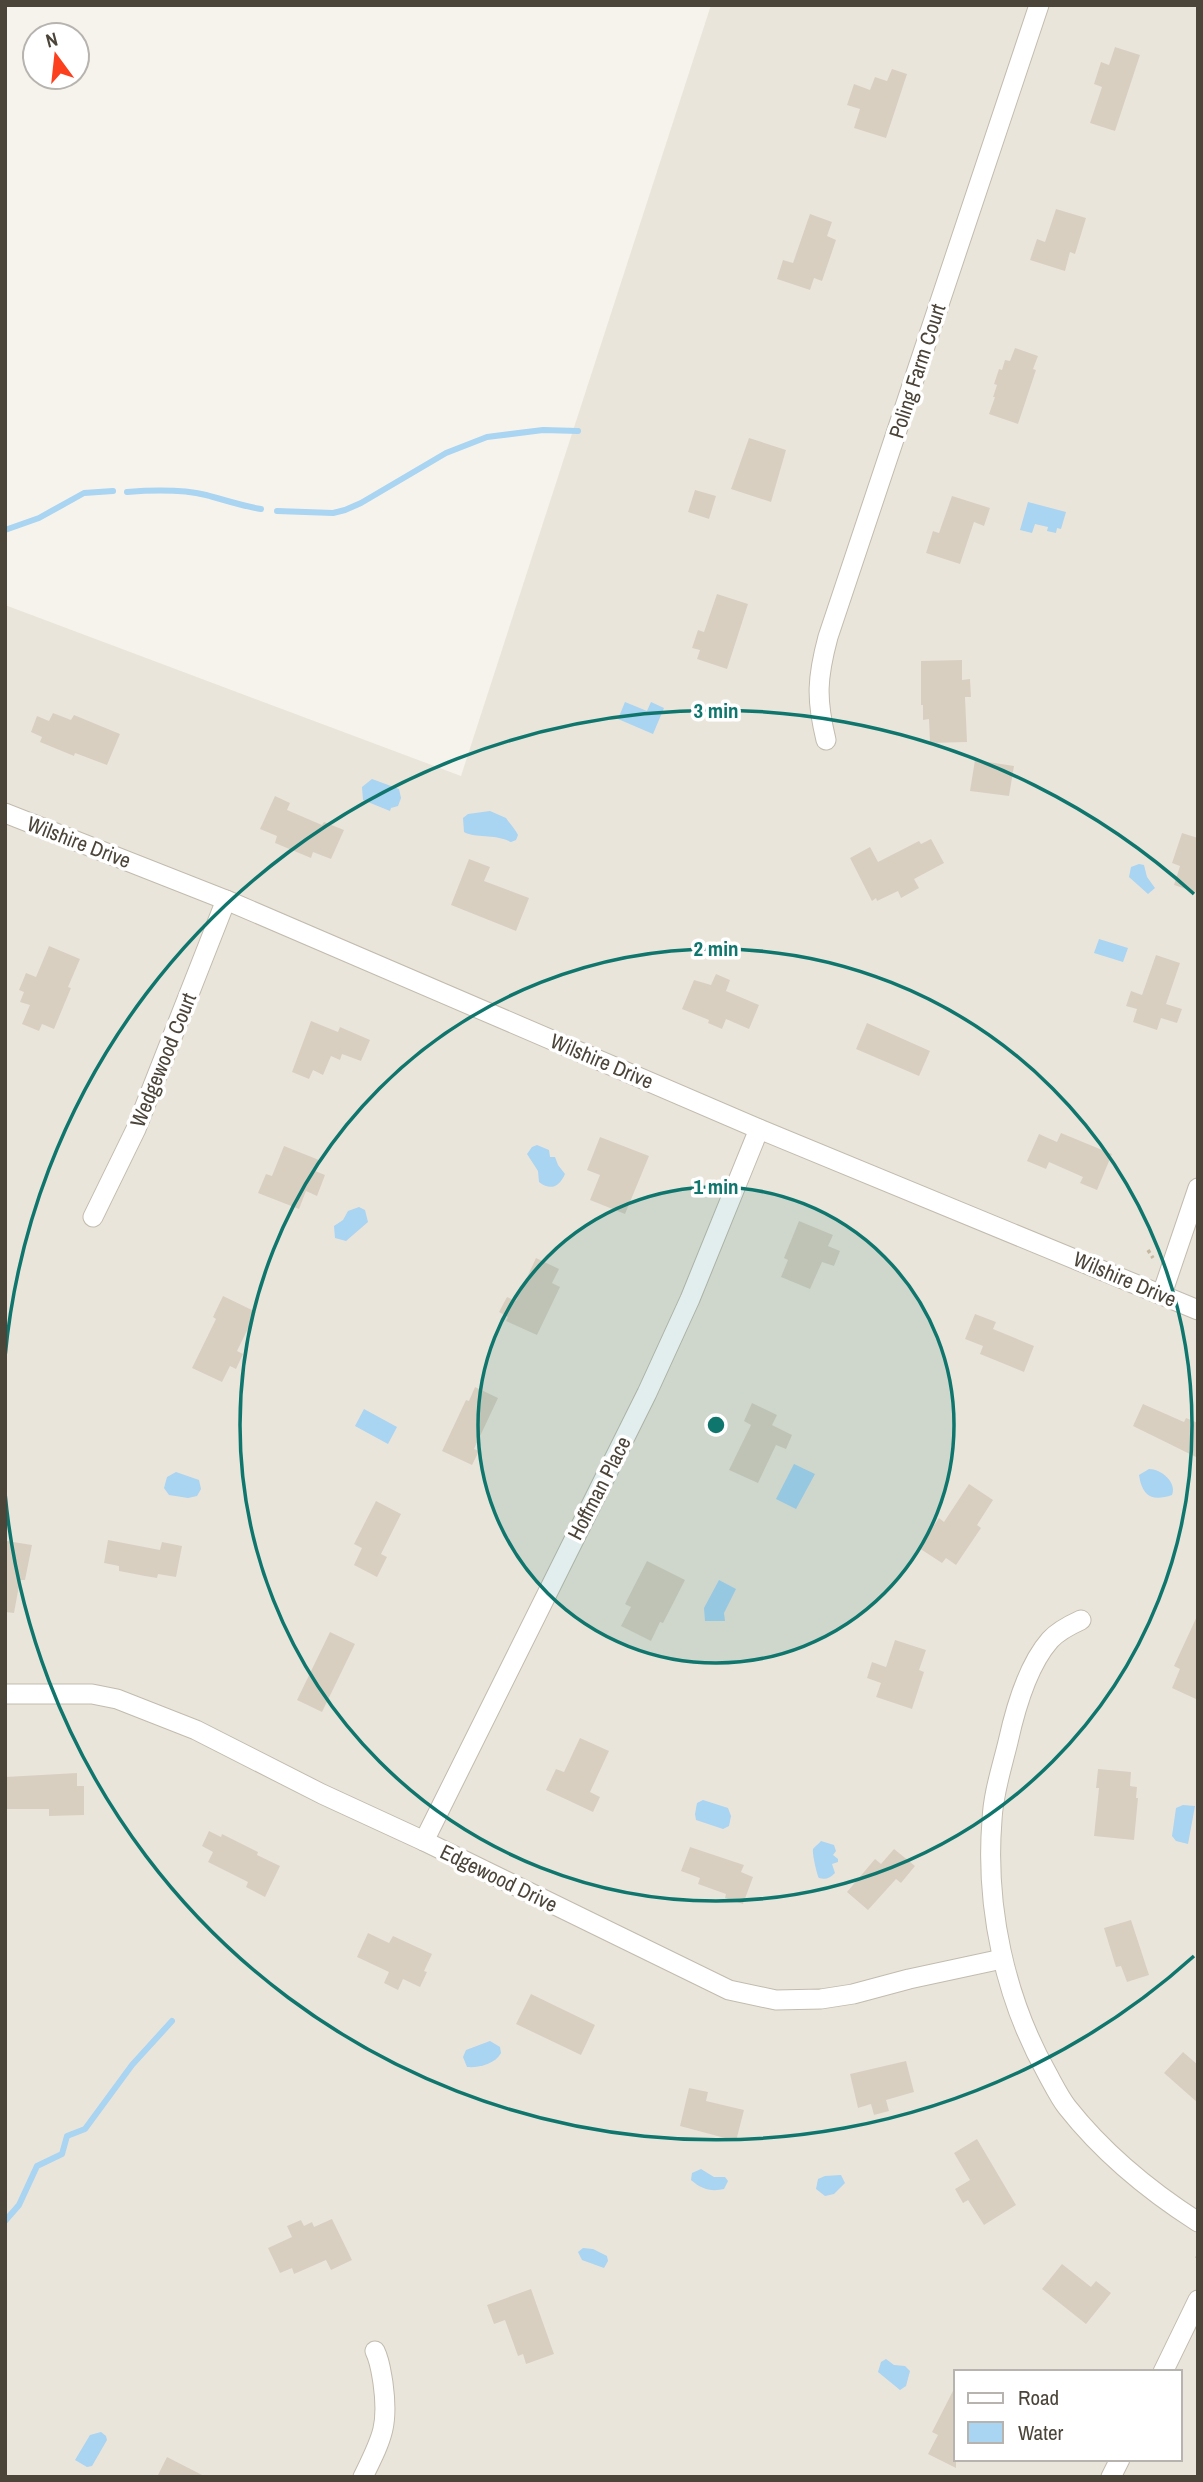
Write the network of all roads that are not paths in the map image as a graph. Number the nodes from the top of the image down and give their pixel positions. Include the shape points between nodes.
1 (1039, 5) edge
2 (826, 740) dead end
3 (5, 813) edge
4 (226, 900) junction
5 (759, 1129) junction
6 (1198, 1188) edge
7 (93, 1217) dead end
8 (1162, 1294) junction
9 (1198, 1310) edge
10 (1081, 1620) dead end
11 (5, 1694) edge
12 (424, 1841) junction
13 (1002, 1959) junction
14 (1198, 2222) edge
15 (1198, 2300) edge
16 (375, 2351) dead end
17 (1164, 2370) edge
18 (1119, 2461) edge
19 (363, 2477) edge
20 (1111, 2477) edge

1 - 2 street, Poling Farm Court via 828,637 818,689
3 - 4 street, Wilshire Drive
4 - 5 street, Wilshire Drive
4 - 7 street, Wedgewood Court via 136,1129
5 - 8 street, Wilshire Drive
5 - 12 street, Hoffman Place via 647,1393
6 - 8 street
8 - 9 street, Wilshire Drive
10 - 13 street via 1051,1638 1014,1712 992,1818 991,1876
11 - 12 street, Edgewood Drive via 92,1694 117,1699 195,1730
12 - 13 street, Edgewood Drive via 729,1990 776,2000 853,1994
13 - 14 street via 1028,2036 1065,2105 1124,2168
15 - 17 street
16 - 19 street via 387,2411
18 - 20 street

